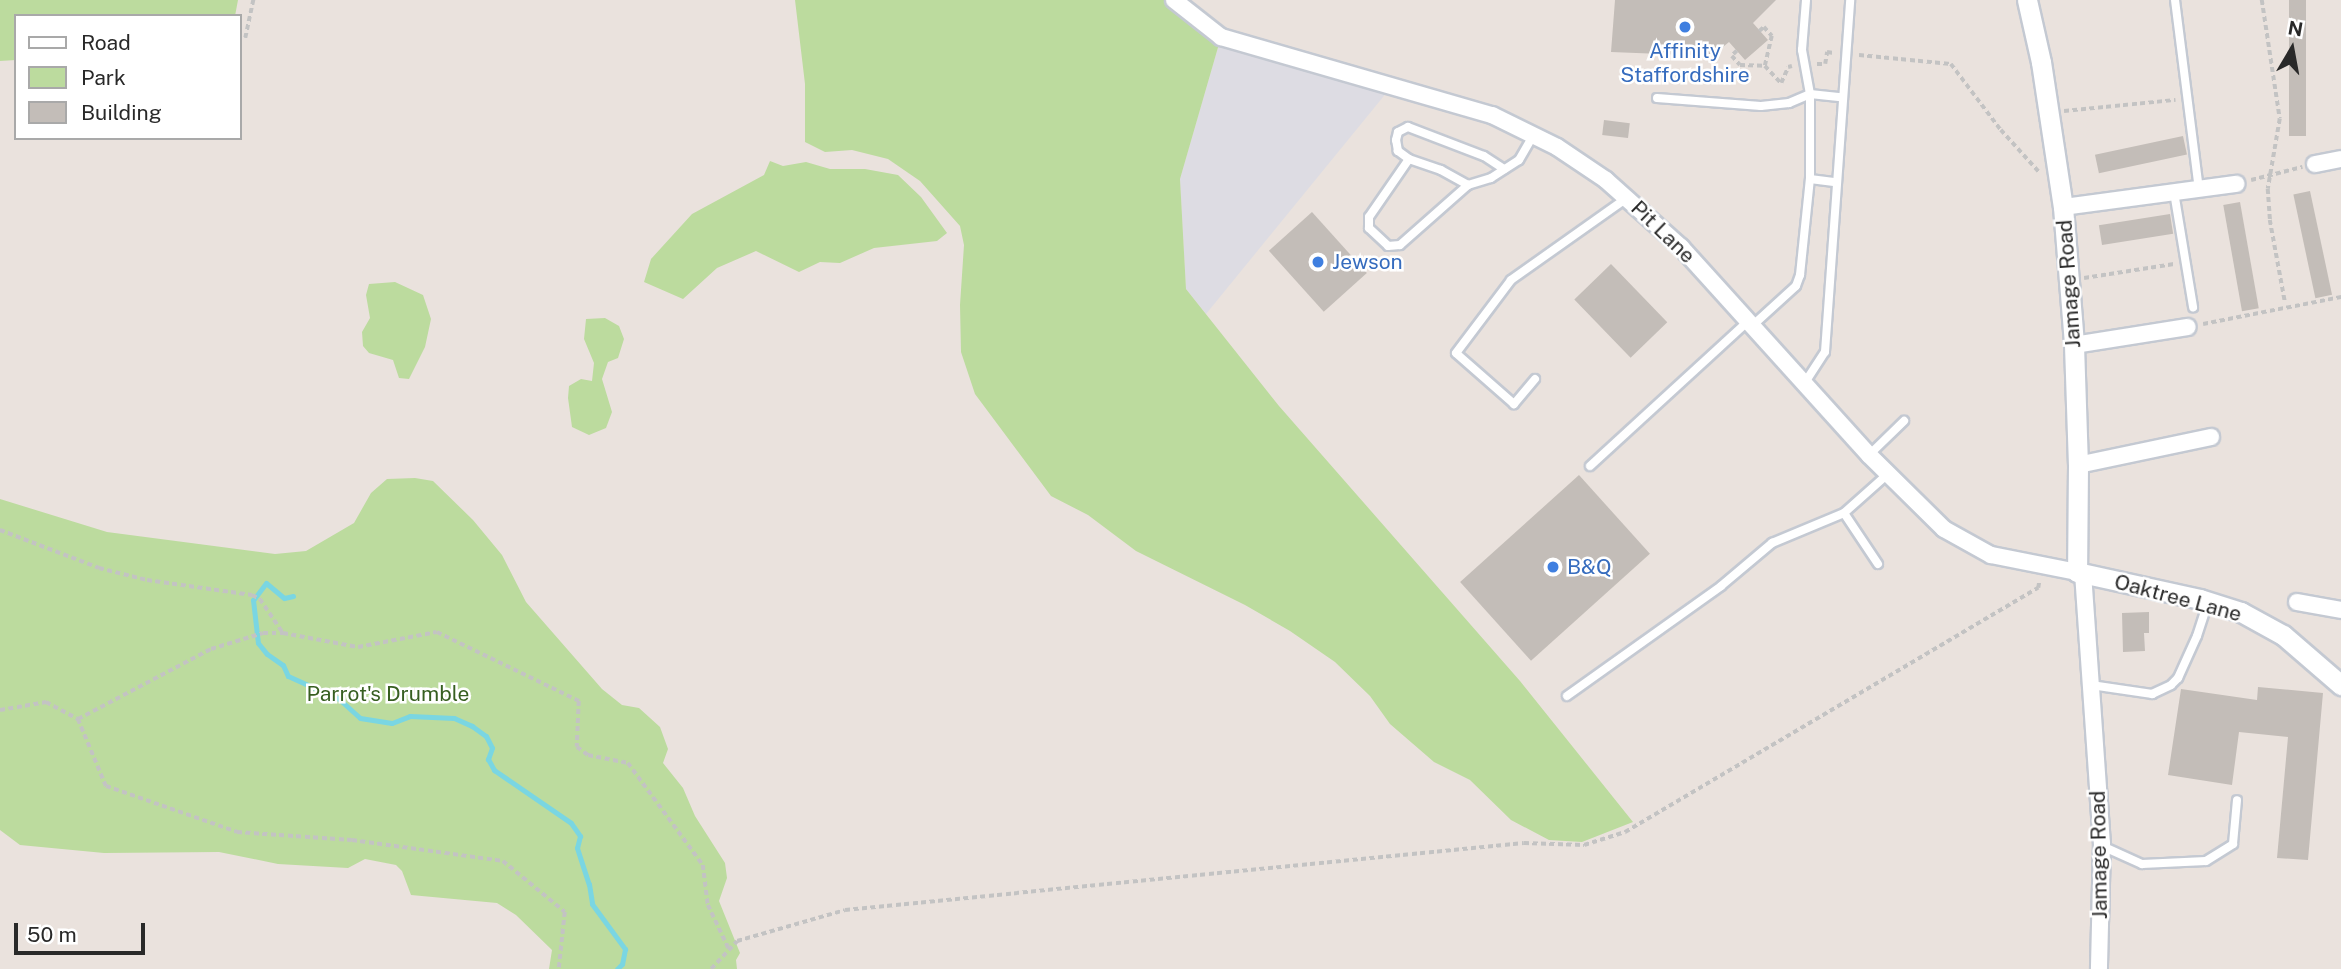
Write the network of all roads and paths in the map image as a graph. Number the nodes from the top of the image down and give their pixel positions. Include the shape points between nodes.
1 (253, 0) edge
2 (1174, 0) edge
3 (1806, 0) edge
4 (1850, 0) edge
5 (2027, 0) edge
6 (2175, 0) edge
7 (2262, 0) edge
8 (1759, 30) dead end
9 (245, 38) dead end
10 (1737, 51) dead end
11 (1845, 54) junction
12 (1804, 63) junction
13 (1765, 66) junction
14 (1810, 94) junction
15 (1841, 97) junction
16 (1657, 98) dead end
17 (2188, 99) junction
18 (2049, 113) junction
19 (1533, 136) junction
20 (1409, 159) junction
21 (2341, 159) edge
22 (2315, 163) joint
23 (1504, 169) junction
24 (2268, 176) junction
25 (1810, 179) junction
26 (1836, 182) junction
27 (2236, 184) joint
28 (1468, 185) junction
29 (2199, 189) junction
30 (2174, 192) junction
31 (1628, 198) junction
32 (2062, 198) junction
33 (2186, 261) junction
34 (2069, 281) junction
35 (2341, 297) edge
36 (2285, 302) dead end
37 (2193, 307) dead end
38 (1750, 323) junction
39 (2188, 327) joint
40 (2074, 345) junction
41 (1535, 379) dead end
42 (1804, 384) junction
43 (1905, 421) dead end
44 (2211, 436) dead end
45 (1868, 454) junction
46 (2078, 465) junction
47 (1590, 466) dead end
48 (1888, 474) junction
49 (1844, 513) junction
50 (0, 530) edge
51 (1878, 564) dead end
52 (2042, 566) junction
53 (2080, 572) junction
54 (2208, 601) junction
55 (2297, 601) dead end
56 (2341, 610) edge
57 (283, 633) junction
58 (2091, 685) junction
59 (2341, 685) edge
60 (1567, 696) dead end
61 (0, 710) edge
62 (78, 719) junction
63 (2238, 800) dead end
64 (2102, 846) junction
65 (729, 949) junction
66 (559, 969) edge
67 (711, 969) edge
68 (2099, 969) edge

1 - 9 path
2 - 19 street, Pit Lane via 1221,37 1492,115
3 - 12 lane
4 - 11 lane
5 - 18 street, Jamage Road
6 - 17 lane
7 - 24 path via 2280,119
8 - 13 path via 1764,26 1772,36
10 - 13 path via 1732,56 1740,65
11 - 12 path via 1827,52 1825,64
11 - 15 lane
11 - 32 path via 1951,64
12 - 13 path via 1788,67 1781,83
12 - 14 lane
14 - 15 lane
14 - 16 lane via 1789,103 1761,106
14 - 25 lane
15 - 26 lane
17 - 18 path
17 - 29 lane
18 - 32 street, Jamage Road
19 - 23 lane via 1519,160
19 - 31 street, Pit Lane via 1557,147
20 - 23 lane via 1398,151 1396,140 1398,132 1408,127 1484,156
20 - 28 lane
20 - 28 lane via 1369,217 1369,228 1388,246 1400,245
21 - 22 street
22 - 24 path
23 - 28 lane
24 - 27 path
24 - 36 path via 2270,220
25 - 26 lane
25 - 38 lane via 1796,286
26 - 42 lane via 1825,352
27 - 29 street
29 - 30 street
30 - 32 street
30 - 33 lane
31 - 38 street, Pit Lane via 1681,247
31 - 41 lane via 1511,280 1456,353 1514,404
32 - 34 street, Jamage Road
33 - 34 path
33 - 37 lane
34 - 40 street, Jamage Road
35 - 39 path
38 - 42 street, Pit Lane
38 - 47 lane
39 - 40 street
40 - 46 street, Jamage Road
42 - 45 street, Pit Lane
43 - 45 lane
44 - 46 street
45 - 48 street, Pit Lane
46 - 53 street, Jamage Road
48 - 49 lane
48 - 52 street, Pit Lane via 1935,521 1968,545
49 - 51 lane
49 - 60 lane via 1772,543 1721,586
50 - 57 path via 99,568 146,580 252,595 260,599
52 - 53 street, Pit Lane
52 - 65 path via 2038,588 1625,832 1584,845 1524,843 845,910 737,941
53 - 54 street, Oaktree Lane
53 - 58 street, Jamage Road
54 - 58 lane via 2197,636 2171,685 2152,694
54 - 59 street, Oaktree Lane via 2241,612 2283,635
55 - 56 street
57 - 62 path via 263,633 211,649
57 - 65 path via 358,647 437,632 579,701 577,747 588,755 628,764 703,865 708,905
58 - 64 street, Jamage Road
61 - 62 path via 46,702
62 - 66 path via 107,786 237,832 352,840 503,861 565,912
63 - 64 lane via 2233,844 2206,861 2142,864
64 - 68 street, Jamage Road
65 - 67 path

